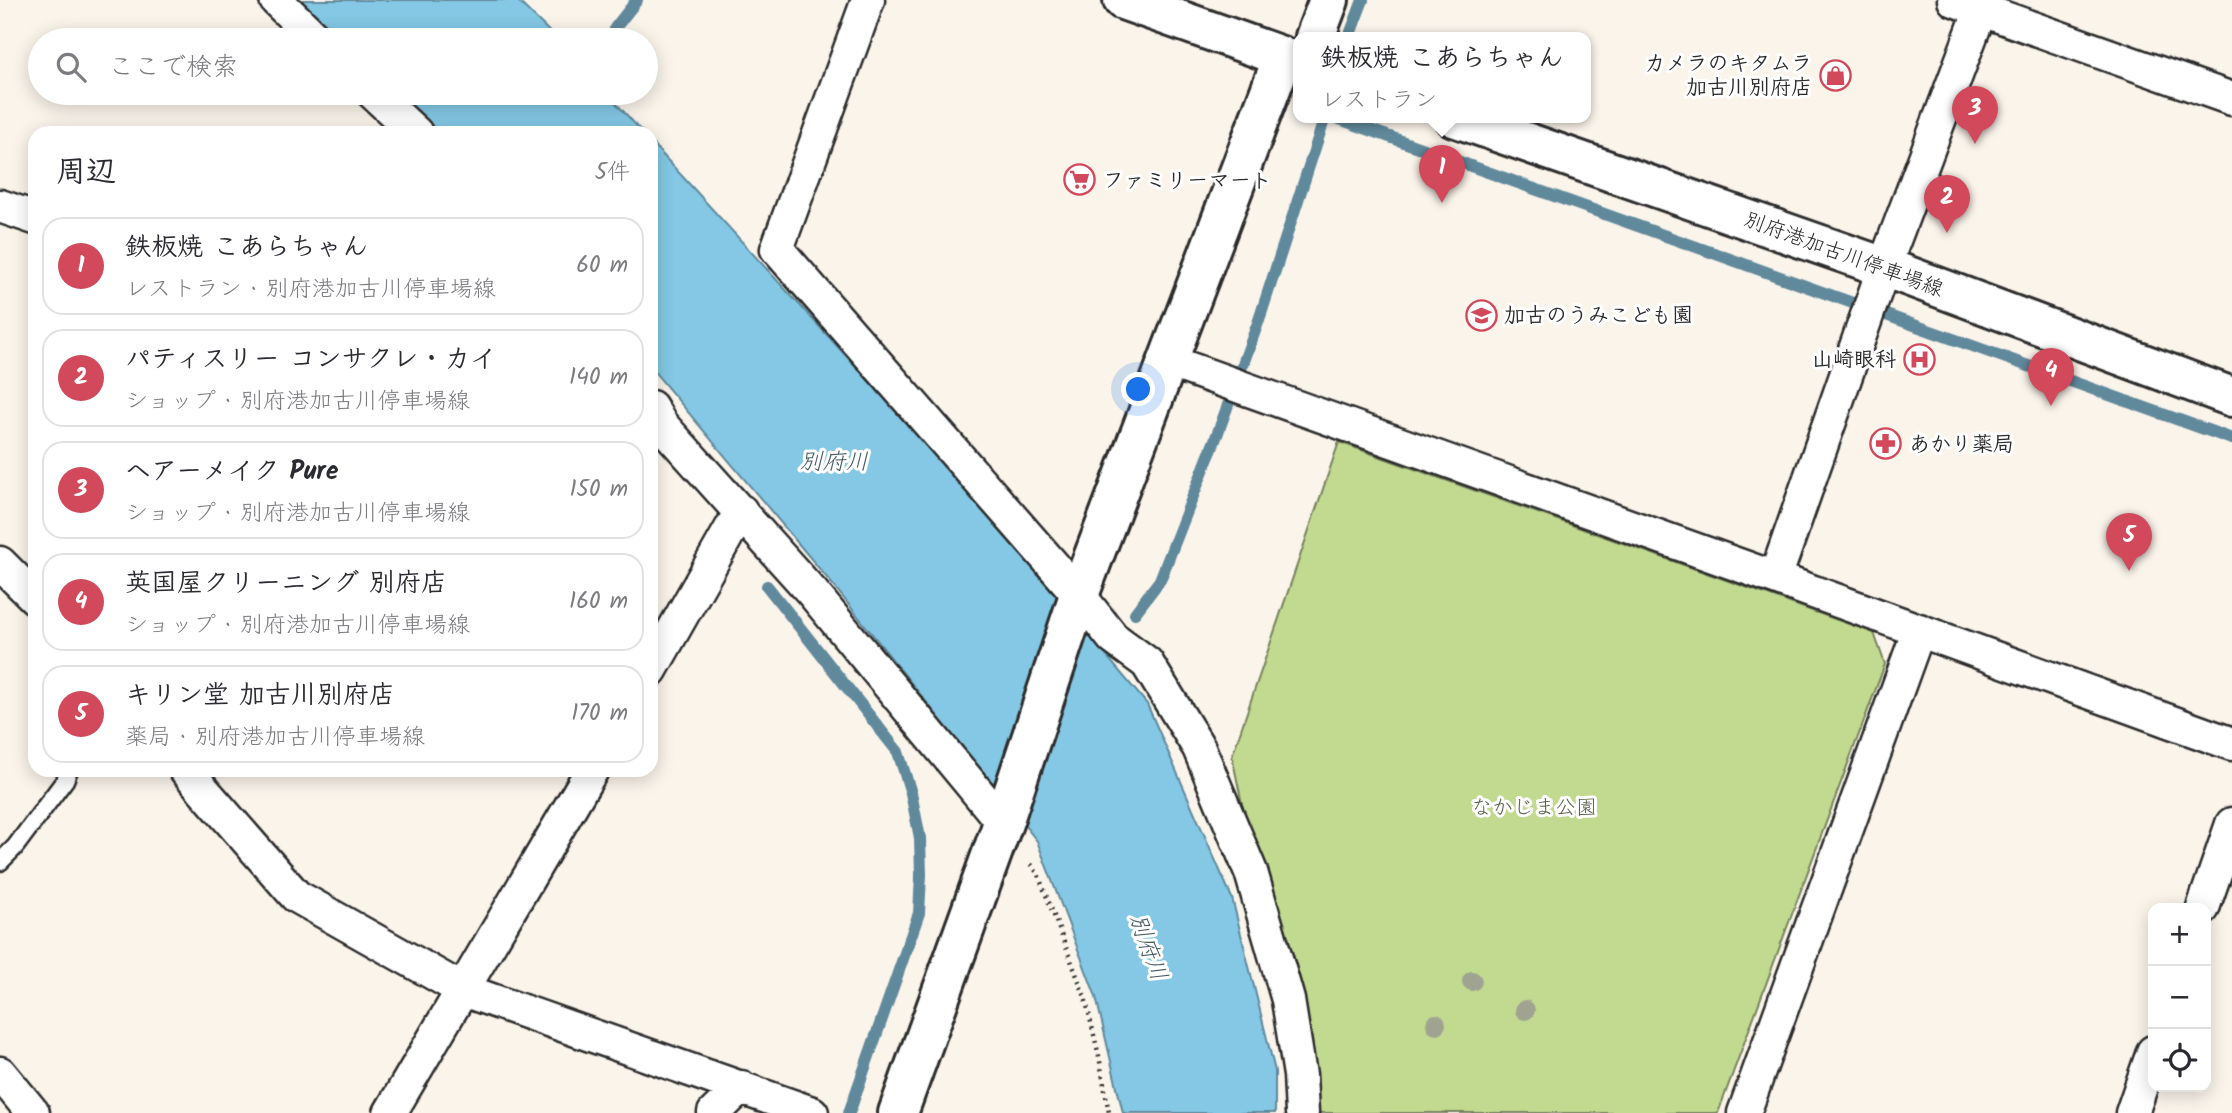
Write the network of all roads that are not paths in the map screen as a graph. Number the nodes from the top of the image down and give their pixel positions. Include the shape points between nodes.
1 (276, 0) edge
2 (869, 0) edge
3 (1123, 0) edge
4 (1329, 0) edge
5 (1968, 5) edge
6 (305, 28) edge
7 (1317, 32) edge
8 (1291, 60) edge
9 (2232, 99) edge
10 (386, 105) edge
11 (1471, 123) edge
12 (408, 126) edge
13 (0, 206) edge
14 (28, 216) edge
15 (1884, 267) junction
16 (1168, 361) junction
17 (2232, 397) edge
18 (658, 421) edge
19 (741, 511) junction
20 (0, 563) edge
21 (1775, 578) junction
22 (28, 591) edge
23 (1079, 595) junction
24 (1919, 630) junction
25 (658, 658) edge
26 (2232, 744) edge
27 (66, 777) edge
28 (192, 777) edge
29 (588, 777) edge
30 (1003, 823) junction
31 (2232, 824) edge
32 (0, 862) edge
33 (2205, 903) edge
34 (463, 990) junction
35 (2148, 1072) edge
36 (0, 1073) edge
37 (741, 1087) junction
38 (2138, 1111) edge
39 (33, 1113) edge
40 (390, 1113) edge
41 (714, 1113) edge
42 (812, 1113) edge
43 (898, 1113) edge
44 (1302, 1113) edge
45 (1744, 1113) edge

1 - 6 street
2 - 23 street via 777,249
3 - 8 street
4 - 7 street
5 - 9 street
5 - 15 street
8 - 16 street
10 - 12 street
11 - 15 street, 別府港加古川停車場線
13 - 14 street
15 - 17 street, 別府港加古川停車場線
15 - 21 street
16 - 21 street
16 - 23 street
18 - 19 street
19 - 25 street
19 - 30 street
20 - 22 street
21 - 24 street
23 - 30 street
23 - 44 street via 1113,638 1147,663 1199,748 1251,872 1288,1000
24 - 26 street
24 - 45 street
27 - 32 lane
28 - 34 street via 296,896
29 - 34 street
30 - 43 street
31 - 33 street
34 - 37 street
34 - 40 street
35 - 38 street
36 - 39 street
37 - 41 street
37 - 42 street

